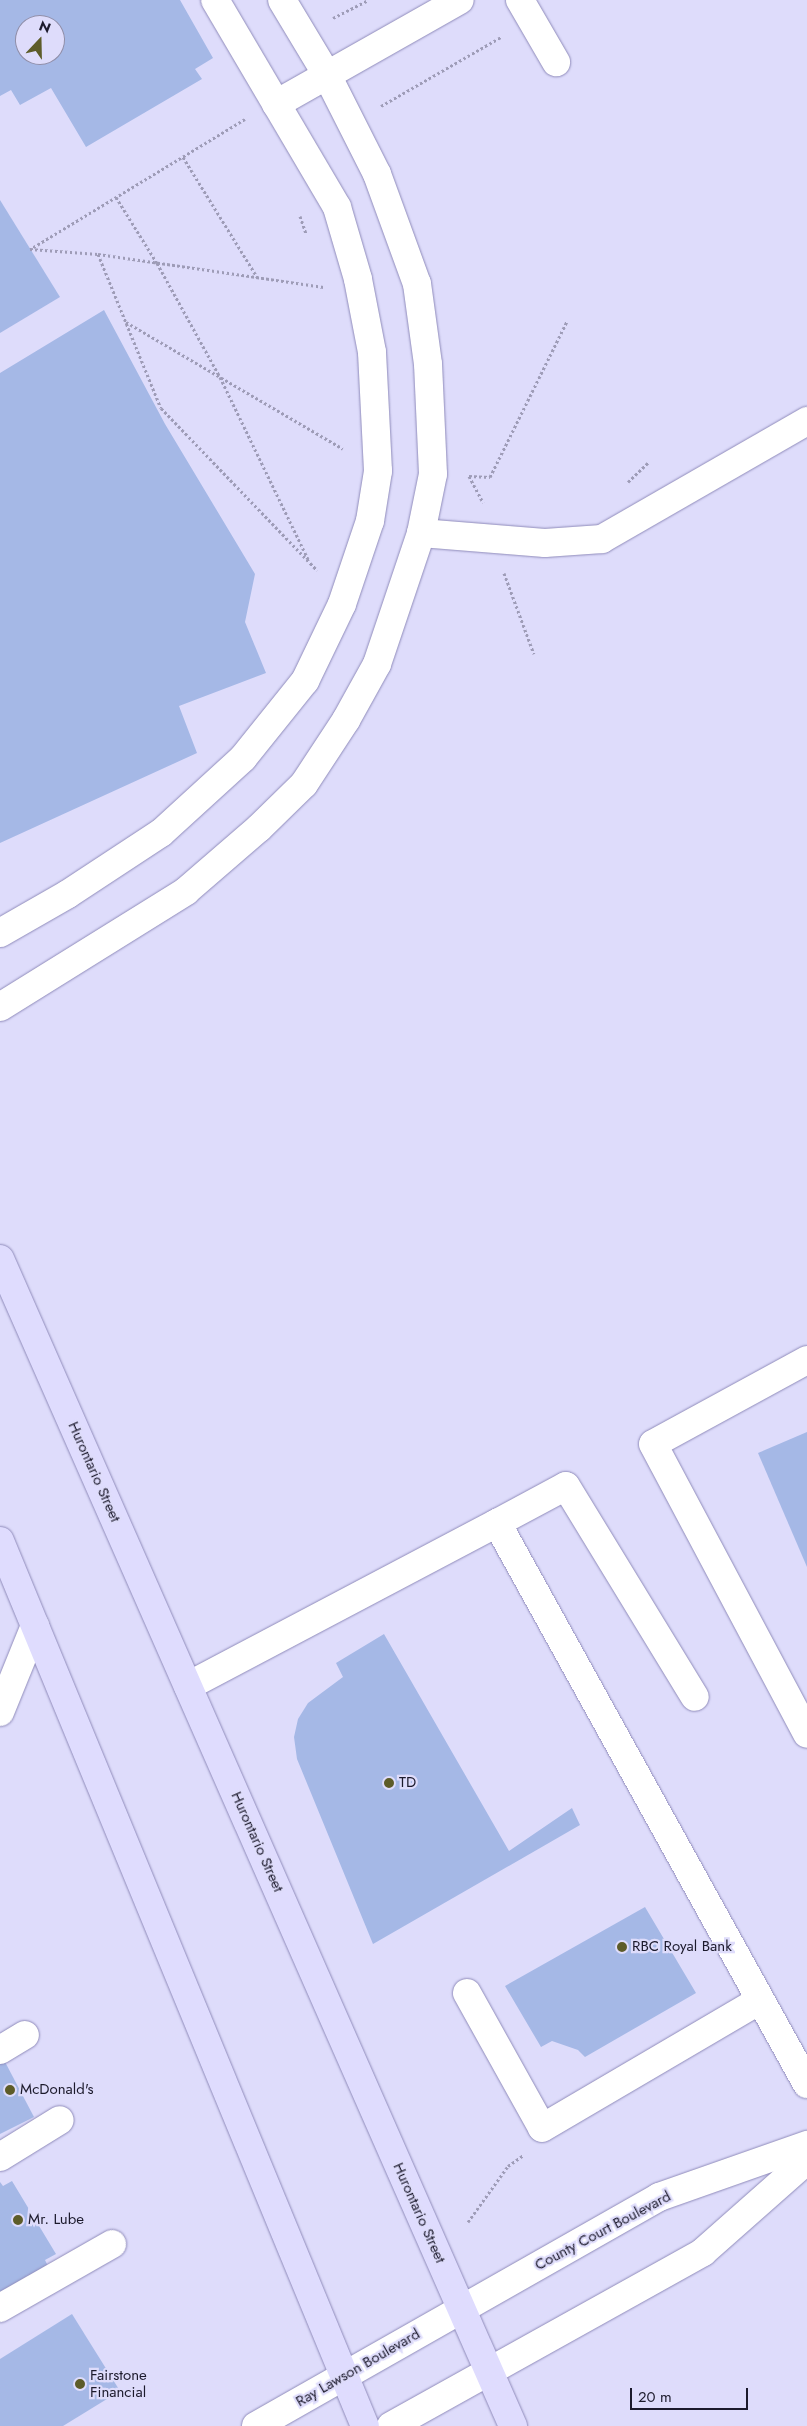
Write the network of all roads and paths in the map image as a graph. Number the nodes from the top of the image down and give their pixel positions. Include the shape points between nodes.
1 (215, 0) edge
2 (282, 0) edge
3 (460, 0) edge
4 (520, 0) edge
5 (556, 62) dead end
6 (327, 76) junction
7 (276, 104) junction
8 (245, 119) dead end
9 (183, 156) junction
10 (116, 197) junction
11 (98, 254) junction
12 (157, 263) junction
13 (257, 277) junction
14 (324, 288) dead end
15 (568, 321) dead end
16 (126, 322) junction
17 (220, 377) junction
18 (807, 421) edge
19 (344, 450) dead end
20 (649, 462) dead end
21 (433, 474) junction
22 (469, 476) junction
23 (622, 488) dead end
24 (481, 501) junction
25 (487, 505) dead end
26 (421, 533) junction
27 (494, 540) junction
28 (309, 561) junction
29 (323, 575) dead end
30 (534, 654) dead end
31 (0, 932) edge
32 (0, 1007) edge
33 (0, 1259) edge
34 (807, 1360) edge
35 (496, 1523) junction
36 (0, 1541) edge
37 (36, 1626) junction
38 (188, 1686) junction
39 (694, 1697) dead end
40 (0, 1712) edge
41 (807, 1734) edge
42 (467, 1993) dead end
43 (760, 2000) junction
44 (25, 2035) dead end
45 (0, 2050) edge
46 (807, 2084) edge
47 (60, 2120) dead end
48 (807, 2145) edge
49 (526, 2153) dead end
50 (0, 2157) edge
51 (807, 2160) edge
52 (468, 2222) dead end
53 (112, 2244) dead end
54 (0, 2308) edge
55 (461, 2310) junction
56 (489, 2372) junction
57 (343, 2376) junction
58 (256, 2426) edge
59 (365, 2426) edge
60 (390, 2426) edge
61 (513, 2426) edge

1 - 7 street
2 - 6 street
3 - 6 street
4 - 5 street
6 - 7 street
6 - 21 street via 378,174 417,284 428,364
7 - 31 street via 337,207 358,279 372,352 378,471 370,521 342,604 304,681 243,758 161,833 68,894
8 - 9 path
9 - 10 path
9 - 13 path
10 - 11 path via 30,249
10 - 12 path
11 - 12 path
11 - 16 path
12 - 13 path
12 - 17 path
13 - 14 path
15 - 22 path via 490,477
16 - 17 path
16 - 28 path via 161,408
17 - 19 path
17 - 28 path
18 - 27 street via 602,538 545,543
20 - 23 path
21 - 22 path
21 - 26 street
22 - 24 path
24 - 25 path
24 - 27 path
26 - 27 street
26 - 32 street via 377,664 346,720 304,784 186,891
27 - 30 path
28 - 29 path
33 - 38 main road, Hurontario Street
34 - 41 street via 653,1444
35 - 38 street
35 - 39 street via 566,1486
35 - 43 street
36 - 37 main road
37 - 40 street
37 - 57 main road
38 - 55 main road, Hurontario Street
42 - 43 street via 542,2128
43 - 46 street
44 - 45 street
47 - 50 street
48 - 55 street, County Court Boulevard via 659,2197
49 - 52 path via 508,2166
51 - 56 street via 704,2252
53 - 54 street
55 - 56 main road, Hurontario Street
55 - 57 street, Ray Lawson Boulevard
56 - 60 street
56 - 61 main road, Hurontario Street
57 - 58 street, Ray Lawson Boulevard
57 - 59 main road

